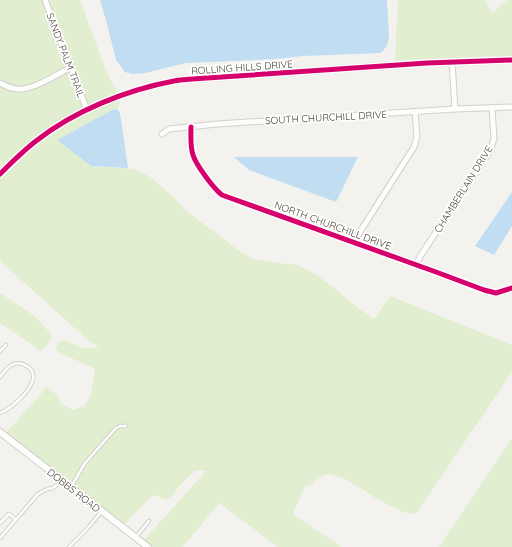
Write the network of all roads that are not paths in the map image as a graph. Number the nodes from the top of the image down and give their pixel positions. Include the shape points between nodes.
1 (45, 0) edge
2 (512, 60) edge
3 (452, 62) junction
4 (71, 68) junction
5 (0, 82) edge
6 (512, 107) edge
7 (492, 108) junction
8 (455, 109) junction
9 (88, 110) junction
10 (415, 112) junction
11 (191, 127) junction
12 (162, 134) dead end
13 (0, 174) edge
14 (354, 242) junction
15 (416, 265) junction
16 (512, 288) edge
17 (6, 345) dead end
18 (0, 351) edge
19 (0, 377) edge
20 (0, 412) edge
21 (126, 426) dead end
22 (0, 432) edge
23 (62, 480) junction
24 (71, 487) junction
25 (101, 511) junction
26 (16, 520) junction
27 (149, 521) dead end
28 (0, 523) edge
29 (135, 537) junction
30 (0, 538) edge
31 (69, 547) edge
32 (148, 547) edge

1 - 4 street, SANDY PALM TRAIL
2 - 3 street, ROLLING HILLS DRIVE
3 - 8 street
3 - 9 street, ROLLING HILLS DRIVE via 175,81 126,94
4 - 5 street via 23,90 12,89
4 - 9 street, SANDY PALM TRAIL
6 - 7 street
7 - 8 street, SOUTH CHURCHILL DRIVE
7 - 15 street, CHAMBERLAIN DRIVE via 494,138 491,149
8 - 10 street, SOUTH CHURCHILL DRIVE
9 - 13 street, ROLLING HILLS DRIVE via 36,141
10 - 11 street, SOUTH CHURCHILL DRIVE
10 - 14 street via 414,148
11 - 12 street, SOUTH CHURCHILL DRIVE via 170,128
11 - 14 street, NORTH CHURCHILL DRIVE via 191,145 195,160 222,195
14 - 15 street, NORTH CHURCHILL DRIVE
15 - 16 street, NORTH CHURCHILL DRIVE via 496,293
17 - 18 lane
19 - 20 lane via 9,367 19,363 27,366 33,374 25,393 17,402
21 - 24 lane via 116,428 85,463
22 - 23 street, DOBBS ROAD
23 - 24 street, DOBBS ROAD
23 - 26 lane via 53,488 38,494
24 - 25 street, DOBBS ROAD
25 - 29 street, DOBBS ROAD
25 - 31 lane via 88,529
26 - 28 lane via 9,514
26 - 30 lane
27 - 29 lane
29 - 32 street, DOBBS ROAD

